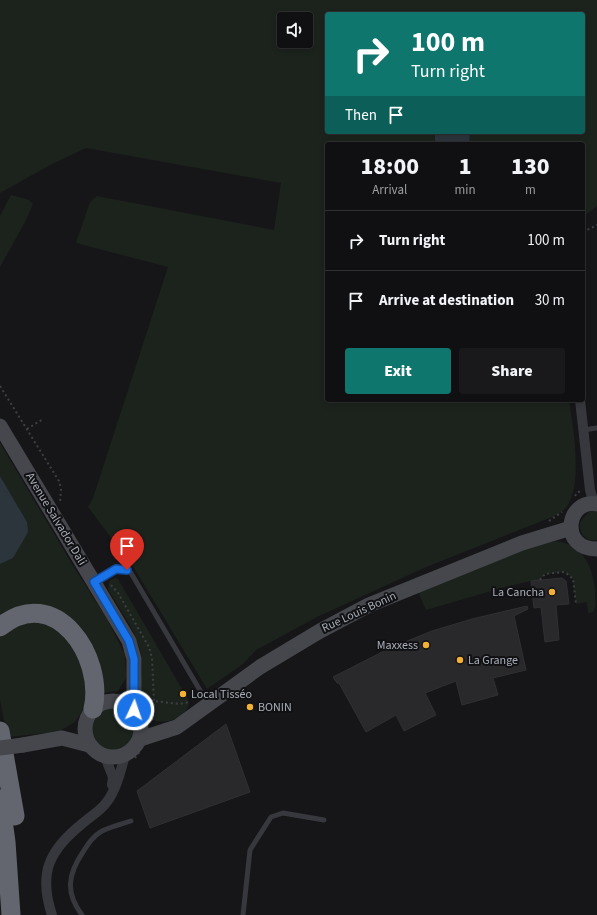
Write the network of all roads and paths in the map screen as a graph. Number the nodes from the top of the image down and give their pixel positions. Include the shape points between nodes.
1 (597, 225) edge
2 (585, 231) edge
3 (0, 386) edge
4 (580, 402) edge
5 (43, 419) dead end
6 (0, 426) edge
7 (597, 428) edge
8 (27, 429) junction
9 (583, 430) junction
10 (595, 504) edge
11 (60, 507) dead end
12 (571, 528) junction
13 (597, 549) edge
14 (540, 580) dead end
15 (94, 582) junction
16 (576, 604) dead end
17 (0, 628) edge
18 (134, 678) junction
19 (193, 700) dead end
20 (117, 701) junction
21 (208, 705) junction
22 (138, 711) junction
23 (89, 716) junction
24 (166, 730) junction
25 (0, 731) edge
26 (62, 738) junction
27 (142, 744) junction
28 (89, 745) junction
29 (0, 748) edge
30 (105, 757) junction
31 (129, 759) junction
32 (111, 794) junction
33 (0, 799) edge
34 (324, 820) dead end
35 (131, 821) dead end
36 (6, 842) junction
37 (11, 915) edge
38 (52, 915) edge
39 (82, 915) edge
40 (243, 915) edge

1 - 2 path
3 - 8 path
4 - 9 street
5 - 8 path
6 - 15 street, Avenue Salvador Dali
7 - 9 lane
8 - 11 path via 59,481
9 - 10 street via 590,490
10 - 12 street via 586,505 578,510 573,516
12 - 13 street via 573,536 581,546
12 - 21 street, Rue Louis Bonin via 522,543 369,605 320,630 267,663
14 - 16 path via 545,574 565,572 573,579
15 - 18 street, Avenue Salvador Dali via 129,641 134,659
15 - 21 lane via 116,569 131,573
17 - 23 highway via 11,618 39,613 63,623 72,631 92,670 96,694
18 - 20 street
18 - 22 street, Avenue Salvador Dali
19 - 22 path
20 - 22 street
20 - 23 street via 105,702
21 - 24 street, Rue Louis Bonin via 177,727
22 - 24 street
22 - 27 street
23 - 26 street
23 - 28 street via 85,735
24 - 27 street, Rue Louis Bonin
25 - 36 highway via 15,817
26 - 28 street
26 - 29 street, bridge
27 - 31 path
27 - 31 street via 132,751
28 - 30 street
30 - 31 street
30 - 32 street via 113,777
31 - 32 street
32 - 38 street via 106,804 65,837 55,850 48,866 45,884
33 - 36 highway
34 - 40 lane via 283,813 271,817 250,850
35 - 39 lane via 102,832 90,840 76,862 70,876 70,889
36 - 37 highway

